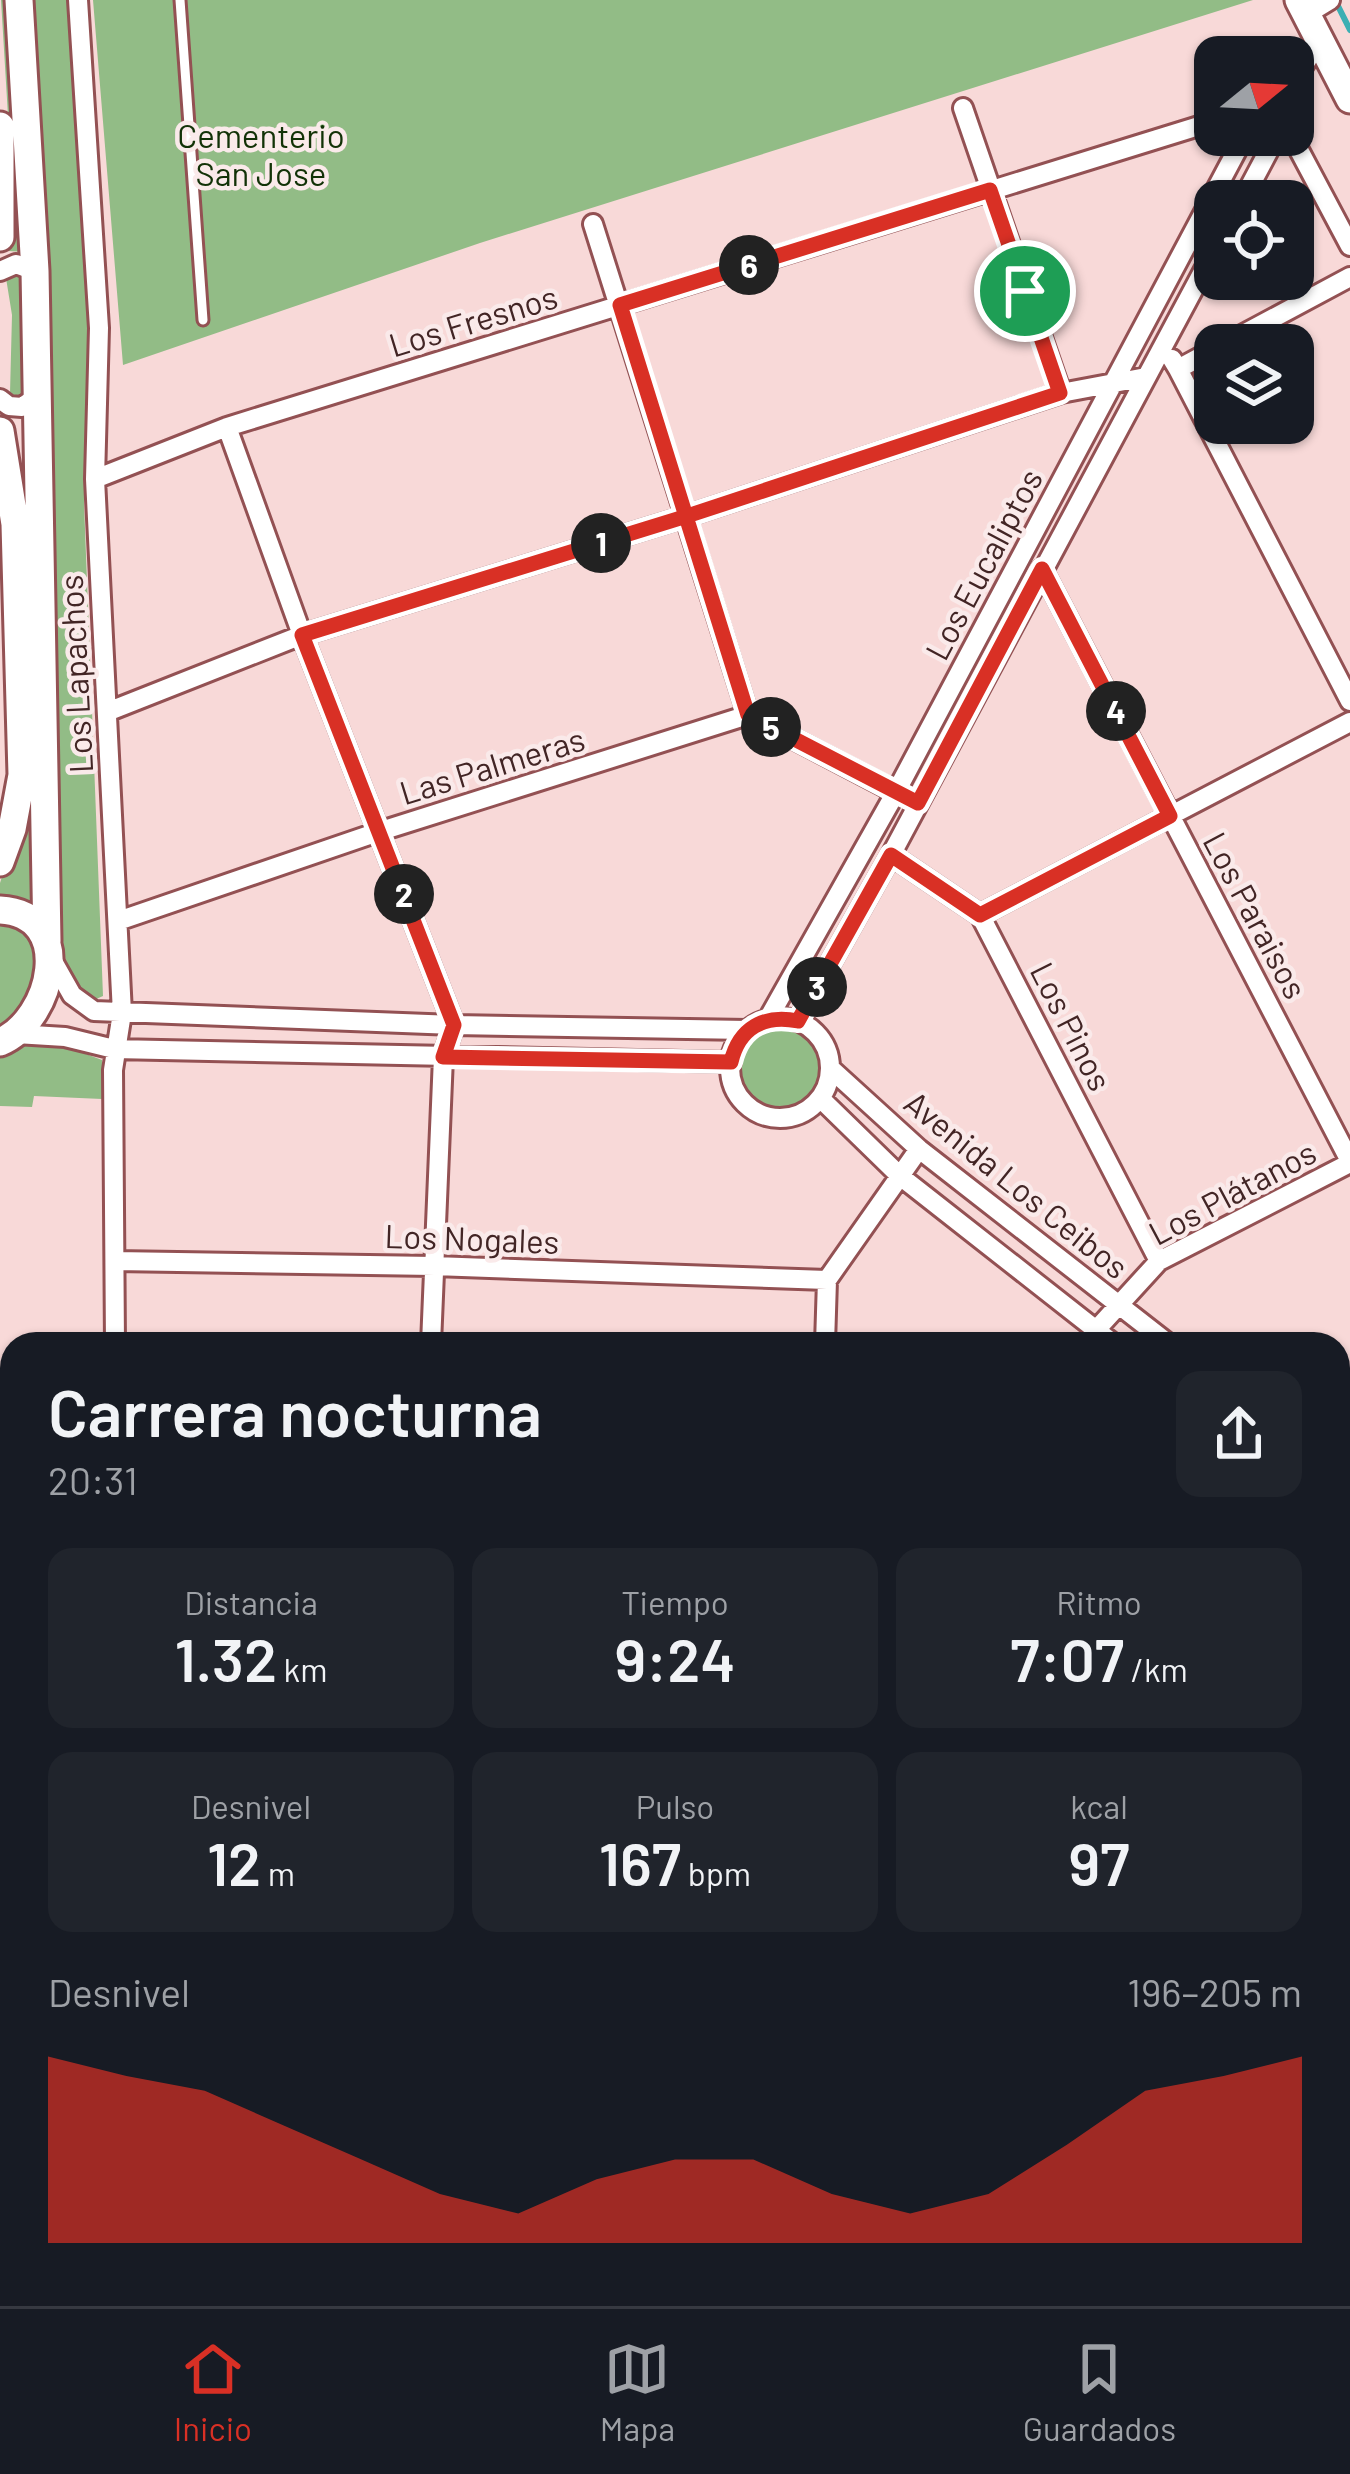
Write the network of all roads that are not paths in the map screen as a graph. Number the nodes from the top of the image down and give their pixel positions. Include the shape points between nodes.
1 (19, 0) edge
2 (78, 0) edge
3 (180, 0) edge
4 (1312, 4) edge
5 (1320, 39) junction
6 (1314, 49) edge
7 (1350, 100) edge
8 (963, 108) dead end
9 (0, 126) edge
10 (1194, 127) edge
11 (1234, 156) edge
12 (1302, 156) edge
13 (990, 190) junction
14 (593, 224) dead end
15 (0, 237) edge
16 (1350, 246) edge
17 (0, 271) edge
18 (35, 271) junction
19 (1350, 277) edge
20 (1194, 286) edge
21 (620, 305) junction
22 (202, 320) dead end
23 (1146, 320) junction
24 (1262, 324) edge
25 (1163, 341) junction
26 (1194, 360) edge
27 (1178, 369) junction
28 (1146, 377) junction
29 (1112, 384) junction
30 (1060, 393) junction
31 (36, 398) junction
32 (0, 399) edge
33 (227, 428) junction
34 (0, 431) edge
35 (95, 479) junction
36 (5, 484) edge
37 (687, 516) junction
38 (8, 537) edge
39 (1042, 569) junction
40 (9, 614) edge
41 (302, 635) junction
42 (1350, 701) edge
43 (10, 704) edge
44 (107, 712) junction
45 (748, 715) junction
46 (1350, 722) edge
47 (11, 775) edge
48 (896, 792) junction
49 (918, 803) junction
50 (1170, 816) junction
51 (381, 831) junction
52 (891, 855) junction
53 (0, 862) edge
54 (0, 910) edge
55 (980, 915) junction
56 (118, 921) junction
57 (49, 949) junction
58 (122, 1013) junction
59 (768, 1019) junction
60 (798, 1021) junction
61 (454, 1025) junction
62 (747, 1030) junction
63 (8, 1038) edge
64 (114, 1048) junction
65 (443, 1057) junction
66 (731, 1062) junction
67 (830, 1068) junction
68 (820, 1098) junction
69 (919, 1148) junction
70 (1350, 1162) edge
71 (900, 1176) junction
72 (115, 1261) junction
73 (1160, 1261) junction
74 (434, 1266) junction
75 (827, 1280) junction
76 (1117, 1304) junction
77 (1096, 1330) junction
78 (115, 1332) edge
79 (431, 1332) edge
80 (825, 1332) edge
81 (1099, 1332) edge
82 (1153, 1332) edge

1 - 18 main road
2 - 35 street, Los Lapachos via 99,328
3 - 22 lane
4 - 5 main road
5 - 6 street
5 - 7 main road
8 - 13 street
9 - 15 main road
10 - 13 street, Los Fresnos
11 - 23 street, Los Eucaliptos
12 - 16 street
13 - 21 street, Los Fresnos
13 - 30 street
14 - 21 street
17 - 18 street via 16,264
18 - 31 main road
19 - 24 street
20 - 25 street, Los Eucaliptos
21 - 33 street, Los Fresnos
21 - 37 street
23 - 25 street
23 - 29 street, Los Eucaliptos
25 - 27 street
25 - 28 street, Los Eucaliptos
26 - 27 street
27 - 42 street
28 - 29 street
28 - 39 street, Los Eucaliptos
29 - 30 street
29 - 48 street, Los Eucaliptos
30 - 37 street
31 - 32 street via 22,407
31 - 57 main road
33 - 35 street, Los Fresnos
33 - 41 street
34 - 36 main road
35 - 44 street, Los Lapachos
36 - 38 main road
37 - 41 street
37 - 45 street
38 - 40 main road
39 - 49 street, Los Eucaliptos
39 - 50 street, Los Paraisos
40 - 43 main road
41 - 44 street
41 - 51 street
43 - 47 main road
44 - 56 street, Los Lapachos
45 - 48 street
45 - 51 street, Las Palmeras
46 - 50 street
47 - 53 main road via 12,829
48 - 49 street
48 - 59 street, Los Eucaliptos
49 - 52 street, Los Eucaliptos
50 - 55 street
50 - 70 street, Los Paraisos
51 - 56 street, Las Palmeras
51 - 61 street
52 - 55 street, Los Pinos
52 - 60 street, Los Eucaliptos
54 - 57 main road via 24,916
55 - 73 street, Los Pinos
56 - 58 street, Los Lapachos
57 - 58 street via 83,1005
57 - 63 main road via 47,986 28,1022
58 - 61 street
58 - 64 street, Los Lapachos
59 - 60 street
59 - 62 street
60 - 67 street via 821,1039
61 - 62 street
61 - 65 street
62 - 66 street
63 - 64 street via 65,1037
64 - 65 street
64 - 72 street, Los Lapachos
65 - 66 street
65 - 74 street
66 - 68 street via 736,1090 755,1111 797,1115
67 - 68 street
67 - 69 street, Avenida Los Ceibos
68 - 71 street, Avenida Los Ceibos
69 - 71 street
69 - 76 street, Avenida Los Ceibos
70 - 73 street, Los Plátanos
71 - 75 street
71 - 77 street, Avenida Los Ceibos
72 - 74 street, Los Nogales
72 - 78 street, Los Lapachos
73 - 76 street, Los Plátanos
74 - 75 street, Los Nogales
74 - 79 street
75 - 80 street
76 - 77 street, Los Plátanos
76 - 82 street, Avenida Los Ceibos
77 - 81 street, Avenida Los Ceibos

